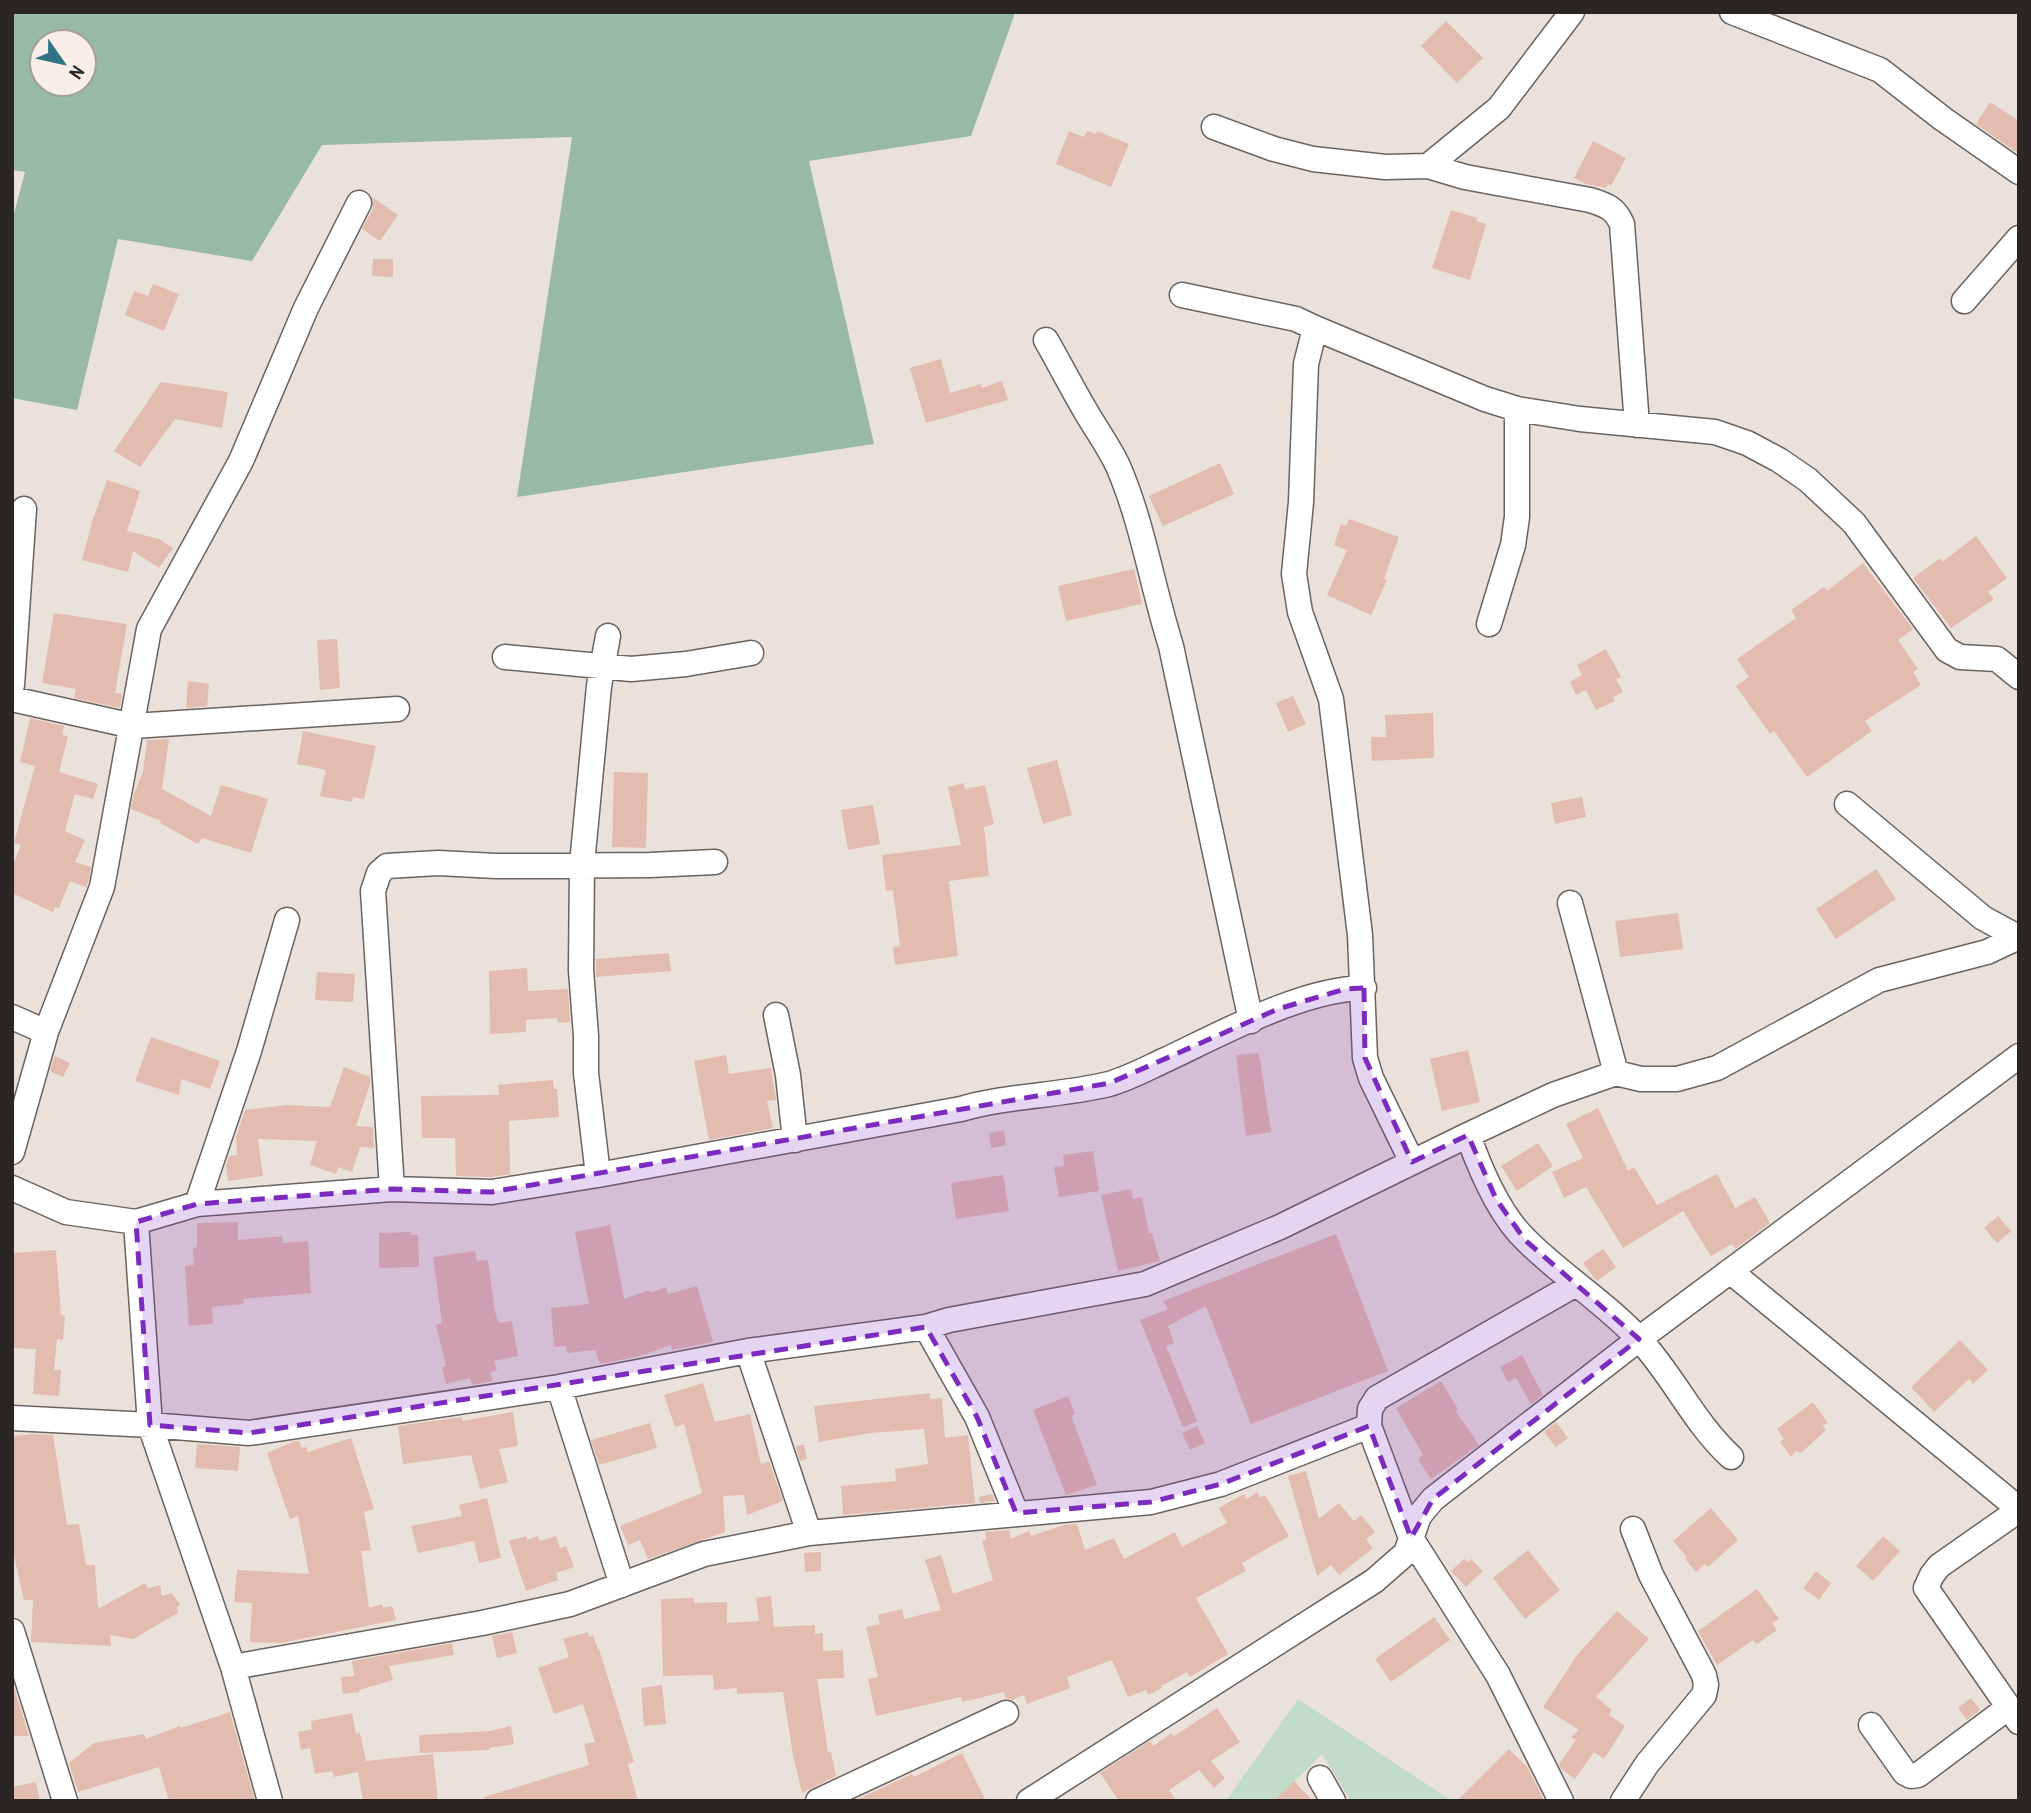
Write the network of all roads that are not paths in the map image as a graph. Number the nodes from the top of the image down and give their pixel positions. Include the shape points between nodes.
1 (1572, 12) edge
2 (1732, 12) edge
3 (1214, 127) dead end
4 (1427, 166) junction
5 (2019, 172) edge
6 (359, 203) dead end
7 (2019, 238) edge
8 (1182, 295) dead end
9 (1964, 302) dead end
10 (1315, 328) junction
11 (1046, 340) dead end
12 (1517, 409) junction
13 (1637, 425) junction
14 (24, 509) dead end
15 (1489, 624) dead end
16 (608, 636) dead end
17 (751, 653) dead end
18 (505, 657) dead end
19 (601, 667) junction
20 (2019, 677) edge
21 (12, 685) edge
22 (12, 699) edge
23 (397, 709) dead end
24 (133, 726) junction
25 (1847, 804) dead end
26 (715, 862) dead end
27 (582, 864) junction
28 (1570, 903) dead end
29 (287, 920) dead end
30 (2018, 937) edge
31 (1364, 988) junction
32 (776, 1015) dead end
33 (12, 1017) edge
34 (1251, 1021) junction
35 (46, 1032) junction
36 (2019, 1056) edge
37 (1616, 1073) junction
38 (1468, 1135) junction
39 (795, 1140) junction
40 (12, 1152) edge
41 (1412, 1162) junction
42 (598, 1175) junction
43 (12, 1188) edge
44 (392, 1189) junction
45 (197, 1204) junction
46 (136, 1222) junction
47 (1731, 1271) junction
48 (1576, 1284) junction
49 (926, 1327) junction
50 (1639, 1339) junction
51 (748, 1351) junction
52 (559, 1387) junction
53 (12, 1418) edge
54 (150, 1425) junction
55 (1368, 1426) junction
56 (1731, 1457) dead end
57 (2019, 1509) edge
58 (1016, 1513) junction
59 (1633, 1530) dead end
60 (810, 1533) junction
61 (1411, 1538) junction
62 (622, 1585) junction
63 (12, 1631) edge
64 (233, 1667) junction
65 (1006, 1713) dead end
66 (2014, 1715) edge
67 (1871, 1725) dead end
68 (1320, 1778) dead end
69 (830, 1798) edge
70 (65, 1801) edge
71 (270, 1801) edge
72 (1029, 1801) edge
73 (1333, 1801) edge
74 (1561, 1801) edge
75 (1623, 1801) edge

1 - 4 street via 1499,108
2 - 5 street via 1880,70
3 - 4 street via 1313,159 1385,167
4 - 13 street via 1590,200 1617,213 1622,224
6 - 24 street via 306,308 241,461 149,629
7 - 9 street
8 - 10 street
10 - 12 street
10 - 31 street via 1306,363 1294,574 1300,612 1331,699
11 - 34 street via 1119,468 1144,541 1171,646
12 - 13 street
12 - 15 street via 1517,517
13 - 20 street via 1715,432 1779,460 1854,523 1947,650 1959,657 1997,659
14 - 21 street
16 - 19 street
17 - 19 street via 686,664
18 - 19 street
19 - 27 street
22 - 24 street
23 - 24 street
24 - 35 street via 102,887
25 - 30 street via 1983,918
26 - 27 street
27 - 42 street via 586,1073
27 - 44 street via 438,863 387,866 379,873 373,891
28 - 37 street
29 - 45 street
30 - 37 street via 1987,951 1879,980 1697,1075 1641,1079
31 - 34 street via 1324,993
31 - 41 street via 1365,1058
32 - 39 street
33 - 35 street
34 - 39 street via 1110,1083 984,1102
35 - 40 street
36 - 47 street
37 - 38 street via 1553,1095
38 - 41 street
38 - 48 street via 1496,1199 1525,1240
39 - 42 street
41 - 49 street via 1280,1227 1145,1284
42 - 44 street via 492,1192
43 - 46 street via 66,1212
44 - 45 street
45 - 46 street
46 - 54 street
47 - 50 street
47 - 57 street
48 - 50 street
48 - 55 street via 1377,1398
49 - 51 street
49 - 58 street via 977,1417
50 - 56 street via 1707,1433
50 - 61 street via 1433,1499 1419,1516
51 - 52 street
51 - 60 street
52 - 54 street via 249,1433
52 - 62 street
53 - 54 street
54 - 64 street
55 - 58 street via 1221,1484 1163,1499
55 - 61 street
57 - 66 street via 1939,1566 1926,1588
58 - 60 street
59 - 75 street via 1706,1685
60 - 62 street via 704,1554
61 - 72 street via 1406,1553 1374,1581
61 - 74 street via 1498,1675
62 - 64 street via 570,1604 482,1623
63 - 70 street
64 - 71 street
65 - 69 street
66 - 67 street via 1911,1776
68 - 73 street

